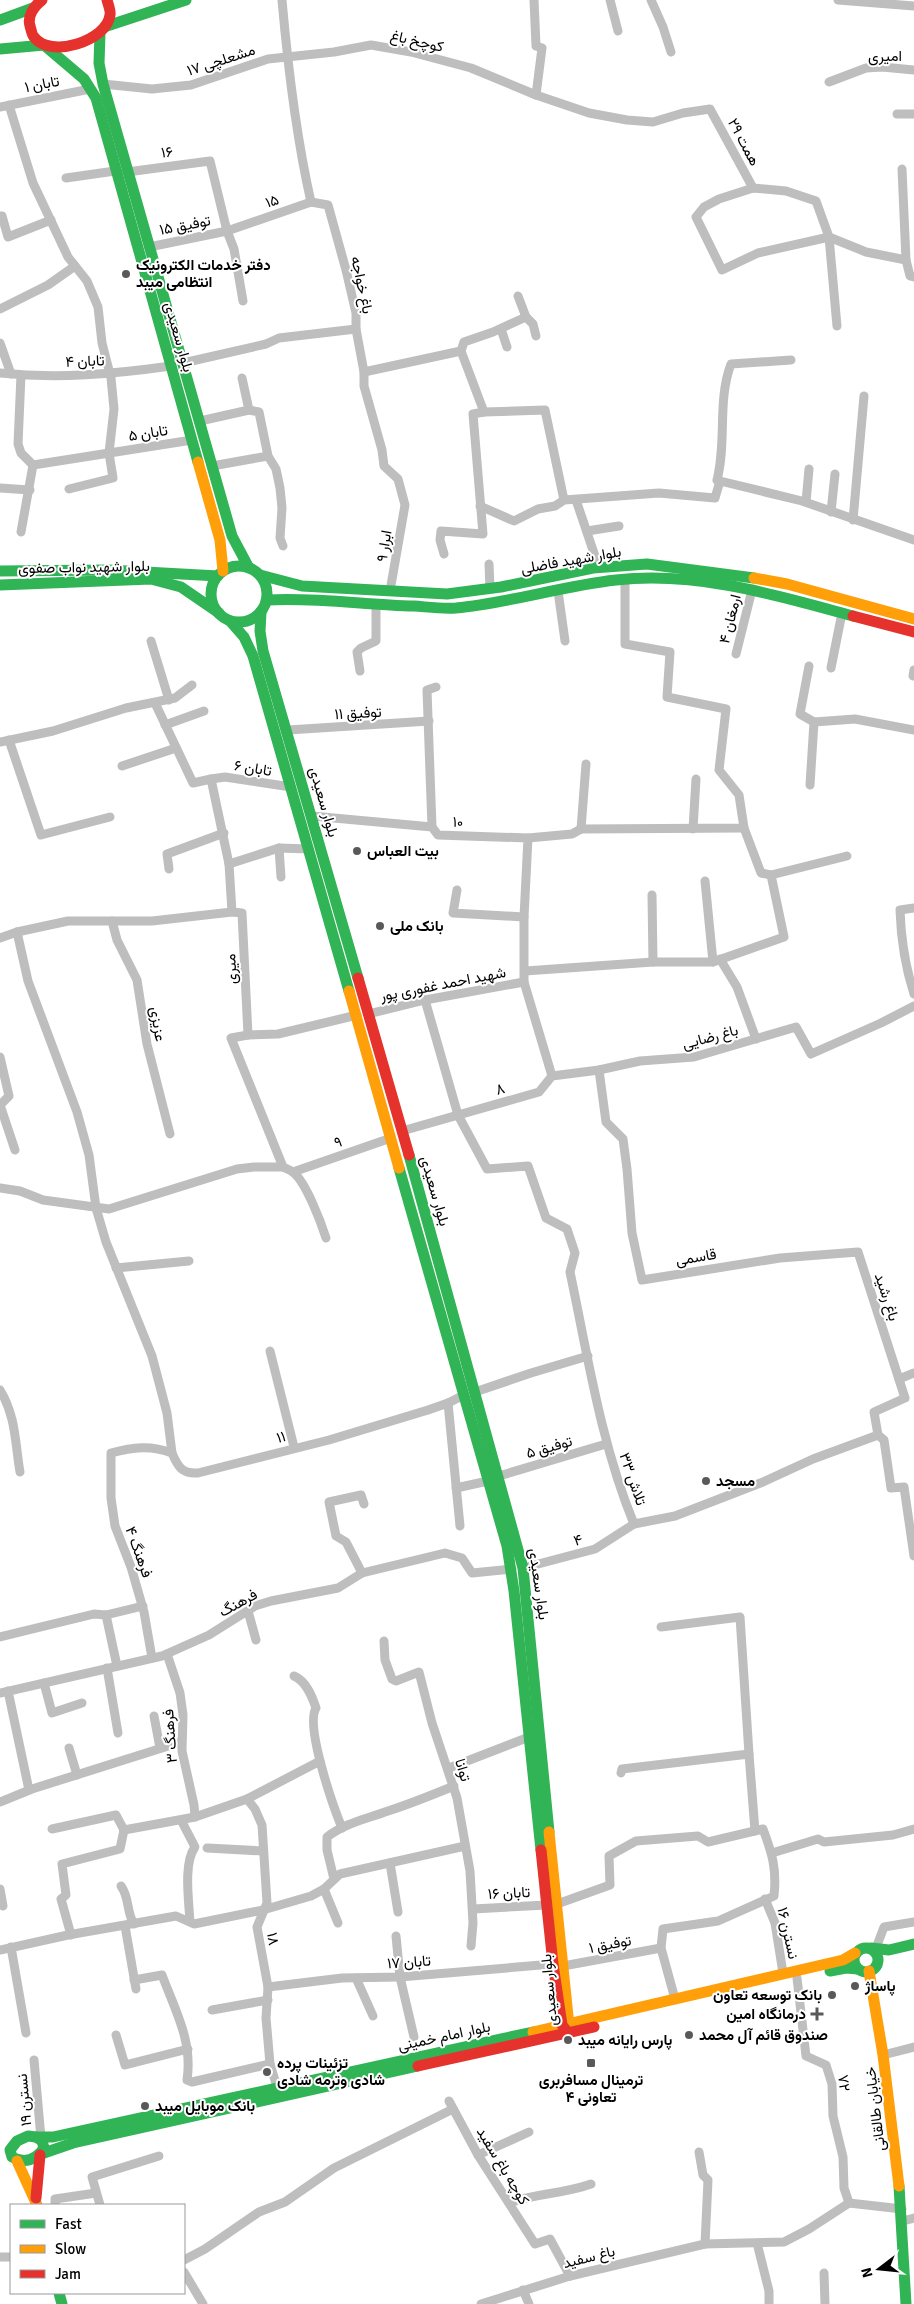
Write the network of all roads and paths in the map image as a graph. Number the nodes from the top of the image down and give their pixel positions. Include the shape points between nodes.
1 (42, 0) edge
2 (107, 0) edge
3 (186, 0) edge
4 (282, 0) edge
5 (534, 0) edge
6 (610, 0) edge
7 (651, 0) edge
8 (838, 0) edge
9 (32, 4) edge
10 (914, 6) edge
11 (0, 20) edge
12 (103, 30) junction
13 (618, 32) dead end
14 (44, 45) junction
15 (0, 48) edge
16 (672, 52) dead end
17 (287, 56) junction
18 (914, 70) edge
19 (829, 82) dead end
20 (103, 84) junction
21 (90, 89) junction
22 (536, 95) junction
23 (4, 106) edge
24 (710, 109) joint
25 (897, 114) dead end
26 (914, 114) edge
27 (902, 169) dead end
28 (115, 171) junction
29 (128, 172) junction
30 (66, 178) dead end
31 (753, 188) junction
32 (311, 202) junction
33 (0, 216) edge
34 (135, 218) junction
35 (50, 220) junction
36 (227, 231) junction
37 (829, 237) junction
38 (149, 247) junction
39 (906, 260) junction
40 (75, 266) junction
41 (914, 277) edge
42 (518, 296) dead end
43 (243, 301) dead end
44 (0, 309) edge
45 (526, 316) junction
46 (837, 326) dead end
47 (500, 328) junction
48 (356, 329) junction
49 (536, 336) dead end
50 (0, 343) edge
51 (507, 347) dead end
52 (461, 351) junction
53 (790, 360) dead end
54 (183, 363) junction
55 (171, 366) junction
56 (364, 372) junction
57 (0, 373) edge
58 (11, 374) junction
59 (22, 375) junction
60 (110, 375) junction
61 (242, 378) dead end
62 (864, 396) dead end
63 (249, 410) junction
64 (484, 412) junction
65 (200, 421) junction
66 (192, 440) junction
67 (109, 453) junction
68 (268, 456) junction
69 (33, 466) junction
70 (212, 466) junction
71 (809, 468) dead end
72 (835, 474) dead end
73 (720, 482) junction
74 (0, 488) edge
75 (69, 489) dead end
76 (30, 490) junction
77 (564, 500) junction
78 (576, 500) junction
79 (806, 502) junction
80 (405, 505) joint
81 (480, 506) junction
82 (831, 512) junction
83 (853, 520) junction
84 (619, 526) dead end
85 (587, 531) junction
86 (21, 532) dead end
87 (914, 540) edge
88 (282, 546) dead end
89 (444, 554) dead end
90 (489, 564) dead end
91 (647, 564) junction
92 (249, 568) junction
93 (599, 568) junction
94 (0, 571) edge
95 (221, 574) junction
96 (260, 575) junction
97 (647, 577) junction
98 (626, 579) junction
99 (0, 585) edge
100 (490, 589) junction
101 (752, 590) junction
102 (390, 591) junction
103 (558, 591) junction
104 (267, 600) junction
105 (376, 605) junction
106 (261, 612) junction
107 (219, 613) junction
108 (842, 613) junction
109 (914, 619) edge
110 (230, 620) junction
111 (914, 632) edge
112 (151, 641) dead end
113 (565, 641) dead end
114 (736, 654) dead end
115 (809, 666) dead end
116 (831, 668) dead end
117 (360, 671) dead end
118 (192, 686) dead end
119 (436, 688) dead end
120 (169, 700) junction
121 (156, 704) junction
122 (204, 710) dead end
123 (429, 721) junction
124 (814, 722) junction
125 (166, 725) junction
126 (288, 730) junction
127 (914, 730) edge
128 (4, 741) edge
129 (176, 748) junction
130 (586, 764) dead end
131 (122, 766) dead end
132 (211, 779) junction
133 (696, 779) dead end
134 (810, 785) dead end
135 (291, 788) junction
136 (312, 816) junction
137 (110, 817) dead end
138 (432, 827) junction
139 (744, 828) junction
140 (693, 829) junction
141 (581, 830) junction
142 (224, 834) junction
143 (528, 838) junction
144 (280, 848) junction
145 (309, 849) junction
146 (847, 856) dead end
147 (229, 864) junction
148 (169, 869) dead end
149 (770, 875) junction
150 (281, 877) dead end
151 (705, 881) dead end
152 (457, 890) dead end
153 (652, 895) dead end
154 (914, 908) edge
155 (232, 912) junction
156 (524, 917) junction
157 (112, 921) junction
158 (16, 932) junction
159 (0, 938) edge
160 (716, 961) junction
161 (653, 962) junction
162 (525, 971) junction
163 (524, 982) junction
164 (914, 994) edge
165 (426, 1000) junction
166 (914, 1006) edge
167 (362, 1014) junction
168 (248, 1035) junction
169 (756, 1039) junction
170 (0, 1057) edge
171 (375, 1058) junction
172 (599, 1070) junction
173 (552, 1076) junction
174 (458, 1115) junction
175 (402, 1131) junction
176 (170, 1134) dead end
177 (391, 1138) junction
178 (15, 1150) dead end
179 (284, 1167) junction
180 (293, 1172) junction
181 (0, 1188) edge
182 (96, 1208) junction
183 (326, 1238) dead end
184 (858, 1252) joint
185 (189, 1261) dead end
186 (116, 1268) junction
187 (270, 1350) dead end
188 (588, 1356) junction
189 (914, 1373) edge
190 (899, 1379) junction
191 (0, 1390) edge
192 (470, 1393) junction
193 (448, 1403) junction
194 (878, 1435) junction
195 (606, 1444) junction
196 (294, 1447) junction
197 (172, 1453) junction
198 (20, 1472) dead end
199 (494, 1478) junction
200 (456, 1488) junction
201 (364, 1504) dead end
202 (634, 1524) junction
203 (460, 1526) dead end
204 (914, 1556) edge
205 (518, 1569) junction
206 (362, 1573) junction
207 (142, 1606) junction
208 (248, 1611) junction
209 (106, 1615) junction
210 (661, 1627) dead end
211 (0, 1637) edge
212 (256, 1640) dead end
213 (384, 1641) dead end
214 (167, 1654) junction
215 (152, 1658) junction
216 (117, 1666) junction
217 (107, 1668) junction
218 (294, 1676) dead end
219 (44, 1683) junction
220 (4, 1692) edge
221 (82, 1703) dead end
222 (154, 1716) dead end
223 (118, 1733) dead end
224 (529, 1737) junction
225 (181, 1742) junction
226 (70, 1748) dead end
227 (160, 1748) junction
228 (749, 1754) junction
229 (320, 1760) junction
230 (538, 1765) junction
231 (448, 1768) junction
232 (621, 1773) dead end
233 (77, 1775) junction
234 (454, 1786) junction
235 (29, 1790) junction
236 (247, 1799) junction
237 (0, 1802) edge
238 (194, 1817) junction
239 (181, 1820) junction
240 (342, 1828) junction
241 (52, 1829) dead end
242 (914, 1829) edge
243 (124, 1830) junction
244 (755, 1831) junction
245 (465, 1846) junction
246 (207, 1848) dead end
247 (263, 1851) junction
248 (772, 1853) junction
249 (390, 1863) junction
250 (334, 1879) junction
251 (121, 1886) dead end
252 (0, 1889) edge
253 (324, 1890) junction
254 (765, 1899) junction
255 (552, 1905) junction
256 (3, 1906) dead end
257 (473, 1909) junction
258 (263, 1910) junction
259 (398, 1912) dead end
260 (190, 1922) junction
261 (914, 1922) edge
262 (338, 1924) dead end
263 (129, 1925) junction
264 (71, 1935) junction
265 (396, 1936) dead end
266 (914, 1944) edge
267 (471, 1946) dead end
268 (11, 1947) junction
269 (662, 1948) junction
270 (873, 1948) junction
271 (0, 1950) edge
272 (914, 1952) edge
273 (855, 1953) junction
274 (558, 1965) junction
275 (868, 1968) junction
276 (783, 1974) junction
277 (400, 1977) junction
278 (356, 1978) junction
279 (797, 1978) junction
280 (268, 1988) junction
281 (675, 1999) junction
282 (268, 2000) junction
283 (563, 2002) junction
284 (212, 2010) dead end
285 (373, 2016) dead end
286 (593, 2019) junction
287 (566, 2027) junction
288 (538, 2030) junction
289 (26, 2032) dead end
290 (116, 2035) dead end
291 (414, 2037) dead end
292 (914, 2048) edge
293 (188, 2049) junction
294 (883, 2055) junction
295 (34, 2060) dead end
296 (270, 2064) junction
297 (277, 2087) junction
298 (528, 2132) dead end
299 (38, 2137) junction
300 (13, 2144) junction
301 (0, 2147) edge
302 (700, 2152) dead end
303 (40, 2154) junction
304 (478, 2155) junction
305 (159, 2156) dead end
306 (16, 2160) junction
307 (0, 2164) edge
308 (591, 2184) dead end
309 (96, 2193) junction
310 (36, 2203) edge
311 (509, 2203) junction
312 (849, 2203) junction
313 (55, 2204) edge
314 (100, 2204) edge
315 (902, 2209) junction
316 (908, 2220) edge
317 (757, 2243) junction
318 (705, 2244) junction
319 (185, 2259) edge
320 (824, 2273) dead end
321 (185, 2274) edge
322 (570, 2276) junction
323 (523, 2290) junction
324 (499, 2301) edge
325 (202, 2304) edge
326 (481, 2304) edge
327 (528, 2304) edge
328 (769, 2304) edge
329 (825, 2304) edge
330 (906, 2304) edge

1 - 9 main road
2 - 12 main road, بلوار سعیدی via 111,16
3 - 12 main road via 148,11
4 - 17 street
5 - 22 street via 536,46 542,48
6 - 13 street
7 - 16 street
8 - 10 street
9 - 11 main road
9 - 14 main road, بلوار سعیدی via 29,29
12 - 14 main road via 85,42 71,46
12 - 20 main road, بلوار سعیدی via 99,63
14 - 15 main road
14 - 21 main road, بلوار سعیدی via 71,66
17 - 20 street, مشعلچی ۱۷ via 268,59 191,85 152,89
17 - 22 street, کوچخ باغ via 372,45 471,68
17 - 32 street via 301,157
18 - 19 street, امیری via 866,68
20 - 29 main road, بلوار سعیدی
21 - 23 street, تابان ۱
21 - 28 main road, بلوار سعیدی via 96,98
22 - 24 street, کوچخ باغ via 589,113 626,120 653,122
23 - 35 street
24 - 31 street, همت ۲۹
25 - 26 street
27 - 39 street
28 - 30 street
28 - 34 main road, بلوار سعیدی
29 - 34 main road, بلوار سعیدی
29 - 36 street, ۱۶ via 210,161
31 - 37 street via 786,191 816,201
31 - 37 street via 704,207 696,217 722,270 758,253
32 - 36 street, ۱۵
32 - 48 street, باغ خواجه via 328,206 356,313
33 - 35 street via 8,237
34 - 38 main road, بلوار سعیدی
34 - 55 main road, بلوار سعیدی
35 - 40 street
36 - 38 street, توفیق ۱۵
36 - 43 street via 234,249
37 - 39 street via 866,252
37 - 46 street
38 - 54 main road, بلوار سعیدی
39 - 41 street via 910,276
40 - 44 street via 48,285
40 - 60 street via 87,281 98,307
42 - 45 street
45 - 47 street
45 - 49 street via 533,324
47 - 51 street
47 - 52 street via 464,342
48 - 54 street via 279,338 266,344
48 - 56 street, باغ خواجه
50 - 58 street
52 - 56 street
52 - 64 street
53 - 73 street via 731,364 722,404 723,448 717,480
54 - 65 main road, بلوار سعیدی
55 - 60 street, تابان ۴
55 - 66 main road, بلوار سعیدی
56 - 80 street, باغ خواجه via 364,386 384,466 398,479
57 - 58 street, تابان ۴
58 - 59 street, تابان ۴
59 - 60 street, تابان ۴
59 - 69 street via 18,444 21,453
60 - 67 street via 114,409
61 - 63 street
62 - 83 street
63 - 65 street
63 - 68 street via 259,412
64 - 77 street via 546,410
64 - 81 street via 473,414
65 - 70 main road, بلوار سعیدی
66 - 67 street, تابان ۵
66 - 95 main road, بلوار سعیدی via 220,540
67 - 69 street, تابان ۵
67 - 75 street via 113,478
68 - 70 street
68 - 88 street via 276,469 280,488
69 - 76 street
70 - 92 main road, بلوار سعیدی via 232,536
71 - 79 street
72 - 82 street
73 - 78 street via 715,498 659,493
73 - 79 street
74 - 76 street
76 - 86 street
77 - 78 street
77 - 81 street via 514,521
78 - 85 street
79 - 82 street
80 - 102 street, ابرار ۹
81 - 89 street via 483,534 441,531
82 - 83 street
83 - 87 street
84 - 85 street
85 - 93 street
90 - 100 street
91 - 93 main road, بلوار شهید فاضلی
91 - 97 main road
91 - 109 main road, بلوار شهید فاضلی via 740,574
92 - 95 main road via 236,566
92 - 96 main road
93 - 100 main road, بلوار شهید فاضلی
94 - 95 main road, بلوار شهید نواب صفوی via 96,568
95 - 107 main road via 214,582 212,595
96 - 102 main road, بلوار شهید فاضلی via 302,586
96 - 104 main road via 266,587
97 - 98 main road, بلوار شهید فاضلی
97 - 101 main road, بلوار شهید فاضلی
98 - 103 main road, بلوار شهید فاضلی
98 - 139 street via 625,644 670,652 667,697 726,709 719,770 739,795
99 - 107 main road, بلوار شهید نواب صفوی via 150,579 182,587
100 - 102 main road, بلوار شهید فاضلی via 448,594
101 - 108 main road, بلوار شهید فاضلی
101 - 114 street, ارمغان ۴
103 - 105 main road, بلوار شهید فاضلی via 455,608
103 - 113 street
104 - 105 main road, بلوار شهید فاضلی via 301,598
104 - 106 main road
105 - 117 street via 376,641 357,652
106 - 110 main road via 243,622
106 - 126 main road, بلوار سعیدی via 264,651
107 - 110 main road
108 - 111 main road, بلوار شهید فاضلی
108 - 116 street
110 - 135 main road, بلوار سعیدی via 244,637 253,656
112 - 120 street
115 - 124 street via 800,714
118 - 120 street
119 - 123 street via 427,690
120 - 121 street
121 - 125 street
121 - 128 street via 126,708 53,731
122 - 125 street
123 - 126 street, توفیق ۱۱
123 - 138 street
124 - 127 street via 854,718
124 - 134 street
125 - 129 street
126 - 136 main road, بلوار سعیدی
128 - 137 street via 40,834
129 - 131 street
129 - 132 street via 192,783
130 - 141 street
132 - 135 street, تابان ۶ via 225,777
132 - 142 street
133 - 140 street
135 - 145 main road, بلوار سعیدی
136 - 138 street, ۱۰
136 - 167 main road, بلوار سعیدی
138 - 143 street, ۱۰ via 438,835
139 - 140 street
139 - 149 street via 761,873
140 - 141 street
141 - 143 street via 572,834
142 - 147 street
142 - 148 street via 167,854
143 - 156 street
144 - 145 street
144 - 147 street
144 - 150 street
145 - 167 main road, بلوار سعیدی
146 - 149 street
147 - 155 street
149 - 160 street via 784,937
151 - 160 street
152 - 156 street via 453,913
153 - 161 street
154 - 164 street via 900,910 906,971
155 - 157 street via 152,921
155 - 168 street, میری via 242,912
156 - 162 street
157 - 158 street via 68,921
157 - 176 street, عزیزی via 117,940 137,980 147,1044
158 - 159 street
158 - 182 street via 28,981 77,1112 89,1155
160 - 161 street
160 - 169 street via 737,987
161 - 162 street
162 - 163 street
163 - 165 street, شهید احمد غفوری پور
163 - 173 street
165 - 167 street, شهید احمد غفوری پور
165 - 174 street
166 - 169 street, باغ رضایی via 811,1054 796,1027
167 - 168 street, شهید احمد غفوری پور via 278,1034
167 - 171 main road, بلوار سعیدی
168 - 179 street via 231,1038
169 - 172 street, باغ رضایی via 694,1057 640,1061
170 - 178 street via 9,1096 0,1105
171 - 175 main road, بلوار سعیدی
171 - 177 main road, بلوار سعیدی
172 - 173 street
172 - 184 street, قاسمی via 606,1122 623,1139 632,1233 642,1280 780,1258
173 - 174 street, ۸ via 539,1092
174 - 175 street, ۸
174 - 188 street, تلاش ۳۳ via 487,1169 528,1166 546,1218 567,1229 575,1253 570,1272
175 - 192 main road, بلوار سعیدی
177 - 180 street, ۹
177 - 192 main road, بلوار سعیدی
179 - 180 street
179 - 182 street via 237,1169 109,1209
180 - 183 street via 300,1180
181 - 182 street via 43,1200
182 - 186 street
184 - 190 street, باغ رشید
185 - 186 street
186 - 197 street via 152,1356 167,1414
187 - 196 street
188 - 192 street, ۱۱
188 - 195 street, تلاش ۳۳
189 - 190 street
190 - 194 street, باغ رشید via 905,1398 874,1412
191 - 198 street via 10,1406 16,1429
192 - 193 street, ۱۱
192 - 199 main road, بلوار سعیدی
193 - 196 street, ۱۱ via 321,1443
193 - 200 street
194 - 202 street via 675,1516
194 - 204 street via 884,1440 890,1488 904,1487
195 - 199 street, توفیق ۵
195 - 202 street, تلاش ۳۳
196 - 197 street, ۱۱ via 188,1474 182,1471
197 - 207 street, فرهنگ ۴ via 157,1447 136,1447 111,1453 110,1498 115,1526
199 - 200 street, توفیق ۵
199 - 205 main road, بلوار سعیدی
200 - 203 street
201 - 206 street via 362,1495 329,1502 336,1536 346,1542
202 - 205 street, ۴ via 595,1549
205 - 206 street, فرهنگ via 472,1573 462,1558 445,1553
205 - 224 main road, بلوار سعیدی
205 - 230 main road, بلوار سعیدی
206 - 208 street, فرهنگ via 338,1588 271,1601
207 - 209 street
207 - 215 street, فرهنگ ۴
208 - 212 street
208 - 214 street, فرهنگ via 209,1635
209 - 211 street via 94,1614
209 - 216 street
210 - 228 street via 740,1618
213 - 231 street, توانا via 385,1660 392,1679 396,1681 420,1672 432,1723
214 - 215 street, فرهنگ
214 - 225 street, فرهنگ ۳ via 180,1693 183,1715
215 - 216 street, فرهنگ
216 - 217 street, فرهنگ
217 - 219 street, فرهنگ
217 - 223 street
218 - 229 street via 308,1690 316,1708 312,1714
219 - 220 street, فرهنگ
219 - 221 street via 52,1713
220 - 235 street
222 - 227 street
224 - 230 main road, بلوار سعیدی
224 - 231 street
225 - 227 street
225 - 238 street, فرهنگ ۳
226 - 233 street
227 - 233 street
228 - 232 street via 622,1769
228 - 244 street
229 - 236 street
229 - 240 street
230 - 255 main road, بلوار سعیدی
231 - 234 street, توانا
233 - 235 street
234 - 240 street
234 - 245 street, توانا
235 - 237 street
236 - 238 street
236 - 247 street, ۱۸ via 262,1825
238 - 239 street
239 - 243 street
239 - 260 street via 196,1847 189,1864
240 - 250 street via 327,1838
241 - 243 street via 116,1815
242 - 248 street via 893,1835 824,1842 818,1839
243 - 264 street via 120,1849 62,1864 66,1895 61,1899
244 - 248 street via 763,1829
244 - 255 street, تابان ۱۶ via 708,1842 698,1836 636,1841 609,1856 610,1886
245 - 249 street
245 - 257 street, توانا
246 - 247 street
247 - 258 street, ۱۸ via 267,1903
248 - 254 street via 776,1876 774,1896
249 - 250 street via 340,1874
249 - 259 street
250 - 253 street
251 - 263 street via 127,1895
252 - 256 street
253 - 258 street
253 - 262 street
254 - 269 street via 718,1921 663,1930
254 - 276 street, نسترن ۱۶ via 775,1923
255 - 257 street, تابان ۱۶
255 - 274 main road, بلوار سعیدی
257 - 267 street, توانا
258 - 260 street via 194,1924
258 - 280 street, ۱۸ via 257,1927
260 - 263 street via 176,1916
261 - 270 street via 884,1927
263 - 264 street
263 - 293 street via 135,1985 162,1975
264 - 268 street
265 - 277 street
266 - 270 main road, بلوار امام خمینی via 889,1950
268 - 271 street
268 - 289 street
269 - 274 street, توفیق ۱
269 - 281 street
270 - 273 main road, بلوار امام خمینی via 865,1947
270 - 275 main road via 876,1952
272 - 275 main road, بلوار امام خمینی
273 - 275 main road via 854,1964
273 - 276 main road, بلوار امام خمینی via 843,1960
274 - 277 street, تابان ۱۷
274 - 283 main road, بلوار سعیدی
275 - 279 main road, بلوار امام خمینی via 846,1968
275 - 294 main road, خیابان طالقانی
276 - 281 main road, بلوار امام خمینی
277 - 278 street, تابان ۱۷
277 - 291 street
278 - 280 street, تابان ۱۷
278 - 285 street
279 - 287 main road, بلوار امام خمینی
279 - 312 street, ۷۲ via 806,2056 826,2065 832,2084 833,2116
280 - 282 street, ۱۸
281 - 286 main road, بلوار امام خمینی
282 - 284 street
282 - 296 street, ۱۸ via 266,2018
283 - 286 main road via 573,2011
283 - 287 main road, بلوار سعیدی
283 - 288 main road
286 - 287 main road, بلوار امام خمینی
287 - 288 main road, بلوار امام خمینی
287 - 303 main road, بلوار امام خمینی via 73,2143
288 - 297 main road, بلوار امام خمینی
290 - 293 street via 125,2065
292 - 294 street
293 - 296 street via 187,2080 192,2082
294 - 315 main road, خیابان طالقانی
295 - 299 street, نسترن ۱۹
296 - 297 street, ۱۸
297 - 299 main road, بلوار امام خمینی via 53,2137
298 - 304 street
299 - 300 main road via 28,2136
299 - 303 main road via 44,2148
300 - 301 main road
300 - 306 main road via 10,2150
302 - 318 street via 703,2175 708,2180
303 - 306 main road via 26,2162
303 - 310 main road
304 - 311 street, کوچه باغ سفید
304 - 319 street, کوچه باغ سفید via 451,2105 334,2168 284,2202 258,2212
305 - 309 street via 92,2177
306 - 307 main road
306 - 310 main road
308 - 311 street via 576,2190 530,2195
309 - 313 street via 55,2199
309 - 314 street
311 - 322 street, کوچه باغ سفید via 535,2244 550,2239
312 - 315 street
312 - 317 street, باغ سفید via 784,2242
315 - 316 main road, خیابان طالقانی
316 - 330 main road, خیابان طالقانی
317 - 318 street, باغ سفید
317 - 328 street via 769,2291
318 - 322 street, باغ سفید
320 - 329 street
321 - 325 street
322 - 323 street, باغ سفید
323 - 324 street, باغ سفید
323 - 327 street
324 - 326 street, باغ سفید

